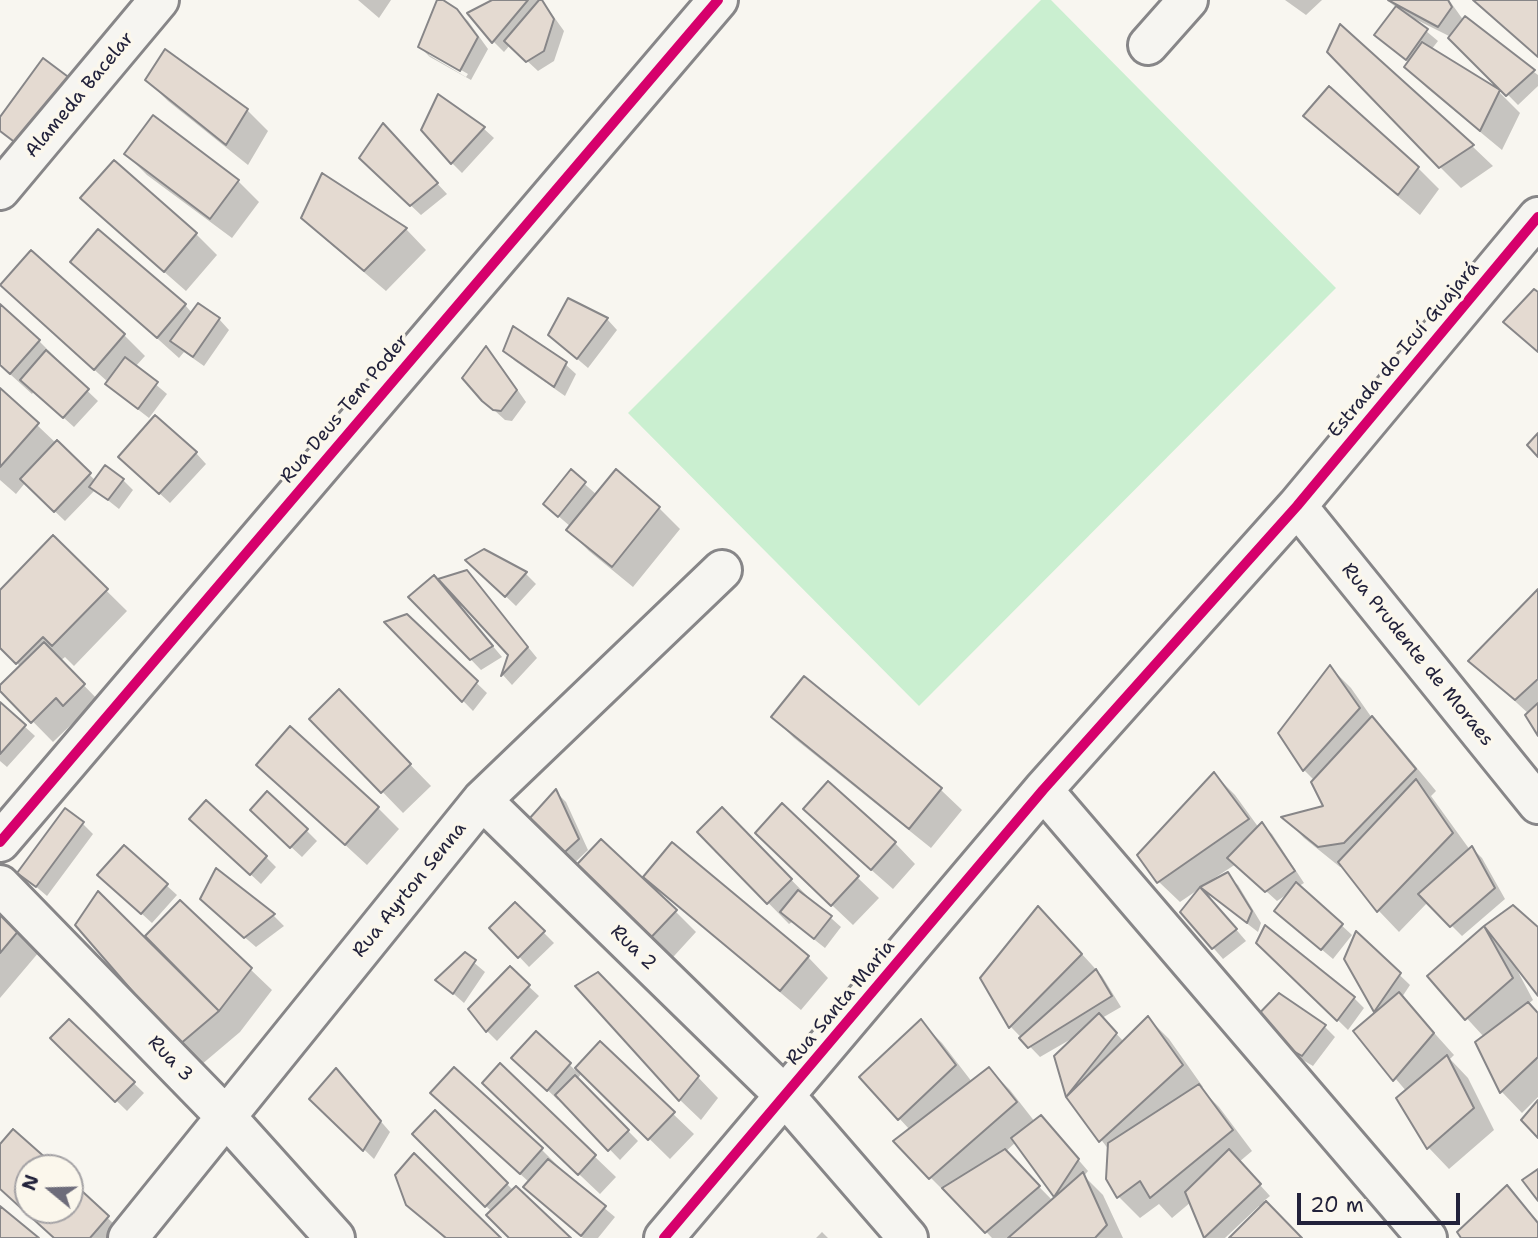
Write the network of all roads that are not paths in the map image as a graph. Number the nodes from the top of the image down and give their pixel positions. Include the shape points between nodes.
1 (159, 0) edge
2 (718, 0) edge
3 (1188, 0) edge
4 (1148, 45) dead end
5 (0, 190) edge
6 (1538, 217) edge
7 (1297, 506) junction
8 (722, 570) dead end
9 (1044, 790) junction
10 (482, 800) junction
11 (1538, 804) edge
12 (0, 842) edge
13 (0, 885) edge
14 (785, 1096) junction
15 (227, 1118) junction
16 (128, 1238) edge
17 (335, 1238) edge
18 (664, 1238) edge
19 (908, 1238) edge
20 (1427, 1238) edge

1 - 5 street, Alameda Bacelar
2 - 12 street, Rua Deus Tem Poder
3 - 4 street
6 - 7 street, Estrada do Icuí Guajará
7 - 9 street, Estrada do Icuí Guajará
7 - 11 street, Rua Prudente de Moraes
8 - 10 street, Rua Ayrton Senna
9 - 14 street, Rua Santa Maria
9 - 20 street
10 - 14 street, Rua 2
10 - 15 street, Rua Ayrton Senna
13 - 15 street, Rua 3
14 - 18 street, Rua Santa Maria
14 - 19 street, Rua 2
15 - 16 street, Rua Ayrton Senna
15 - 17 street, Rua 3

